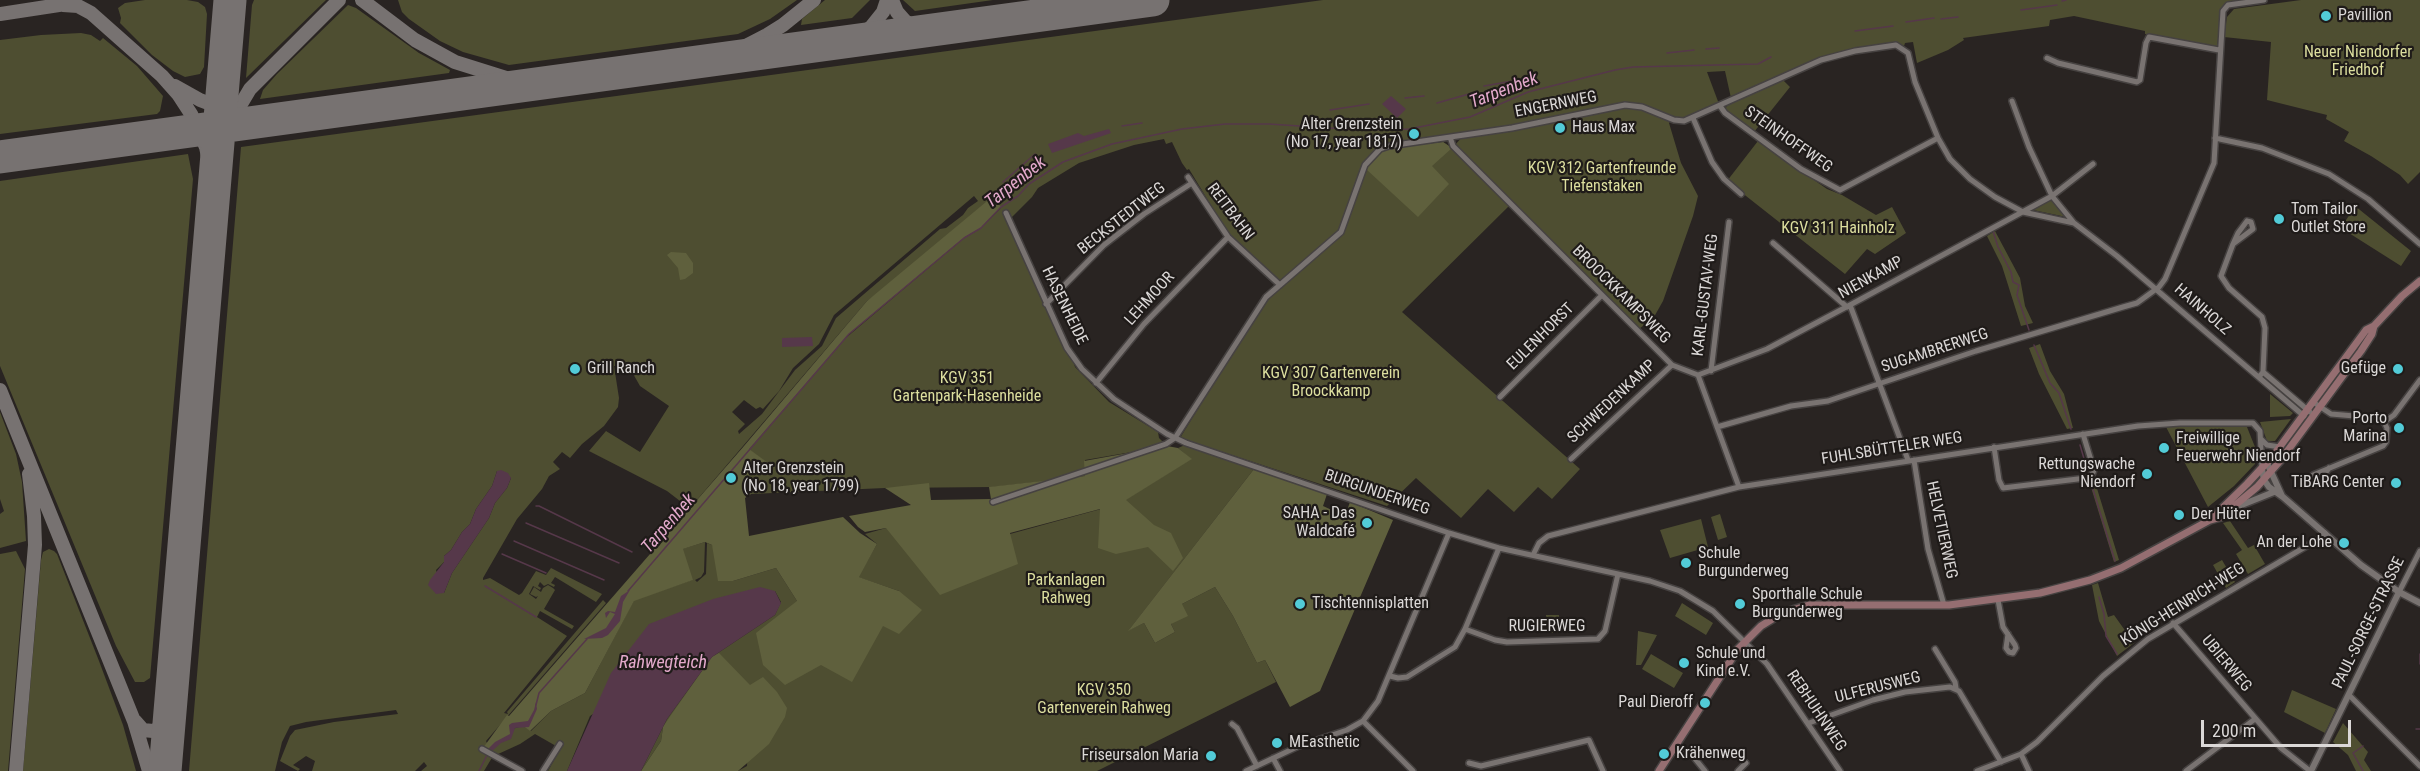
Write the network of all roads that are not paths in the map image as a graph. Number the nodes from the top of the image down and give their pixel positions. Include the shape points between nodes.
1 (2264, 0) edge
2 (1902, 48) joint
3 (2220, 50) junction
4 (2048, 58) dead end
5 (2012, 101) dead end
6 (1720, 106) junction
7 (1693, 118) junction
8 (1450, 137) junction
9 (1938, 138) junction
10 (2215, 138) junction
11 (2093, 164) dead end
12 (1188, 177) dead end
13 (1192, 183) junction
14 (1741, 194) dead end
15 (2052, 196) junction
16 (2023, 212) junction
17 (1006, 213) dead end
18 (1729, 222) dead end
19 (2074, 223) junction
20 (1228, 237) junction
21 (1773, 243) dead end
22 (2233, 244) dead end
23 (2419, 244) edge
24 (2420, 281) edge
25 (1280, 285) junction
26 (2156, 289) junction
27 (1602, 295) junction
28 (1046, 304) junction
29 (1849, 306) junction
30 (2374, 326) junction
31 (1672, 365) junction
32 (1711, 370) junction
33 (1906, 374) junction
34 (1698, 375) junction
35 (2261, 375) junction
36 (2420, 380) edge
37 (1910, 381) dead end
38 (1096, 383) junction
39 (1879, 383) junction
40 (1500, 397) dead end
41 (2313, 402) junction
42 (2320, 407) junction
43 (2305, 412) junction
44 (2312, 418) junction
45 (2384, 422) junction
46 (1717, 427) junction
47 (2083, 434) junction
48 (1175, 438) junction
49 (2261, 439) junction
50 (1994, 447) junction
51 (2280, 447) junction
52 (1570, 459) dead end
53 (1911, 460) junction
54 (2264, 466) junction
55 (2329, 468) dead end
56 (2271, 472) junction
57 (2264, 480) junction
58 (1739, 487) junction
59 (2276, 492) junction
60 (2283, 497) junction
61 (993, 502) dead end
62 (2233, 508) junction
63 (2210, 520) junction
64 (1449, 533) junction
65 (2325, 533) junction
66 (1499, 548) junction
67 (2420, 551) edge
68 (1533, 555) junction
69 (1618, 574) junction
70 (2399, 592) junction
71 (1998, 600) junction
72 (2420, 603) edge
73 (1944, 605) junction
74 (2173, 623) junction
75 (1465, 629) junction
76 (2008, 634) dead end
77 (1744, 642) junction
78 (1935, 649) dead end
79 (1390, 676) junction
80 (1956, 688) junction
81 (2349, 695) junction
82 (2254, 719) junction
83 (1363, 721) junction
84 (1809, 723) junction
85 (1232, 724) dead end
86 (560, 744) dead end
87 (1675, 746) junction
88 (486, 751) dead end
89 (2021, 754) junction
90 (1274, 758) junction
91 (2001, 762) junction
92 (1469, 763) dead end
93 (1746, 764) dead end
94 (1257, 766) junction
95 (2420, 766) edge
96 (522, 771) edge
97 (543, 771) edge
98 (1246, 771) edge
99 (1280, 771) edge
100 (1413, 771) edge
101 (1604, 771) edge
102 (1659, 771) edge
103 (1705, 771) edge
104 (1738, 771) edge
105 (1840, 771) edge
106 (1977, 771) edge
107 (2029, 771) edge
108 (2186, 771) edge
109 (2311, 771) edge

1 - 3 street via 2228,5 2224,9
2 - 6 street, ENGERNWEG via 1896,45 1854,51 1821,60
2 - 9 street, HAINHOLZ via 1908,53 1915,82
3 - 4 street via 2149,37 2137,82
3 - 10 street
5 - 15 street, HAINHOLZ
6 - 7 street, ENGERNWEG
6 - 9 street, STEINHOFFWEG via 1801,169 1840,190
7 - 8 street, ENGERNWEG via 1674,120 1642,107 1625,105
7 - 14 street via 1712,162
8 - 25 street, ENGERNWEG via 1389,146 1373,155 1362,173 1341,232
8 - 27 street, BROOCKKAMPSWEG via 1453,146
9 - 16 street, HAINHOLZ via 1950,159 1970,179
10 - 23 street via 2262,148 2329,174 2368,199
10 - 26 street via 2209,177 2165,279
11 - 15 street, NIENKAMP
12 - 13 street, REITBAHN
13 - 20 street, REITBAHN
13 - 28 street, BECKSTEDTWEG via 1104,245
15 - 16 street, NIENKAMP
15 - 19 street, HAINHOLZ
16 - 19 street, HAINHOLZ
16 - 29 street, NIENKAMP
17 - 28 street, HASENHEIDE
18 - 32 street, KARL-GUSTAV-WEG
19 - 26 street, HAINHOLZ
20 - 25 street, REITBAHN
20 - 38 street, LEHMOOR via 1156,310
21 - 29 street
22 - 35 street via 2221,276 2262,317 2265,328
24 - 30 main road
25 - 48 street, ENGERNWEG via 1263,301
26 - 33 street, SUGAMBRERWEG via 2137,303
26 - 35 street, HAINHOLZ
27 - 31 street, BROOCKKAMPSWEG
27 - 40 street, EULENHORST
28 - 38 street, HASENHEIDE via 1067,348
29 - 32 street, NIENKAMP via 1767,349
29 - 39 street, HELVETIERWEG
30 - 41 main road via 2366,330
30 - 42 main road
31 - 34 street, BROOCKKAMPSWEG
31 - 52 street, SCHWEDENKAMP
32 - 34 street, NIENKAMP
33 - 37 street
33 - 39 street, SUGAMBRERWEG
34 - 46 street
35 - 43 street, HAINHOLZ
36 - 45 street via 2394,415
38 - 48 street, HASENHEIDE via 1113,399
39 - 46 street, SUGAMBRERWEG via 1828,400
39 - 53 street, HELVETIERWEG
41 - 42 street
41 - 43 main road
42 - 44 main road
42 - 45 street via 2331,414 2378,418
43 - 44 street, HAINHOLZ
43 - 51 main road
44 - 56 main road
45 - 55 street via 2387,428 2383,446
46 - 58 street
47 - 49 street, FUHLSBÜTTELER WEG via 2149,425 2248,423 2258,427
47 - 50 street, FUHLSBÜTTELER WEG
47 - 50 street via 2094,470 2086,478 2002,488
48 - 61 street
48 - 64 street, BURGUNDERWEG
49 - 51 street, FUHLSBÜTTELER WEG via 2266,445
49 - 54 street
50 - 53 street, FUHLSBÜTTELER WEG
51 - 54 main road
53 - 58 street, FUHLSBÜTTELER WEG
53 - 73 street, HELVETIERWEG via 1928,549
54 - 56 street
54 - 57 street
54 - 63 main road
56 - 57 main road
56 - 60 street
57 - 59 street
57 - 62 main road
58 - 68 street, FUHLSBÜTTELER WEG via 1548,536
59 - 60 street
59 - 62 street
60 - 65 street
62 - 63 main road
63 - 71 main road via 2121,568 2065,588
64 - 66 street, BURGUNDERWEG
64 - 79 street
65 - 70 street
65 - 74 street, KÖNIG-HEINRICH-WEG
66 - 68 street, BURGUNDERWEG
66 - 75 street
67 - 70 street, PAUL-SORGE-STRASSE
68 - 69 street, BURGUNDERWEG
69 - 75 street, RUGIERWEG via 1605,631 1598,639 1507,642
69 - 77 street, BURGUNDERWEG via 1690,596
70 - 72 street
70 - 81 street, PAUL-SORGE-STRASSE
71 - 73 main road
71 - 76 street
73 - 77 main road via 1803,606 1773,617
74 - 82 street, UBIERWEG
74 - 89 street, KÖNIG-HEINRICH-WEG via 2121,660
75 - 79 street via 1455,647 1414,673 1402,678
77 - 84 street, REBHUHNWEG via 1775,674
77 - 87 main road
78 - 80 street, ULFERUSWEG
79 - 83 street
80 - 84 street, ULFERUSWEG via 1894,694
80 - 91 street, ULFERUSWEG
81 - 95 street
81 - 109 street, PAUL-SORGE-STRASSE
82 - 108 street
82 - 109 street, UBIERWEG via 2281,748
83 - 90 street
83 - 100 street
84 - 105 street, REBHUHNWEG
85 - 94 street
86 - 97 street
87 - 102 main road
87 - 103 street via 1692,755
88 - 96 street
89 - 91 street, KÖNIG-HEINRICH-WEG
89 - 107 street
90 - 94 street
90 - 99 street
91 - 106 street, KÖNIG-HEINRICH-WEG
92 - 101 street via 1481,766 1589,740
93 - 104 street
94 - 98 street

